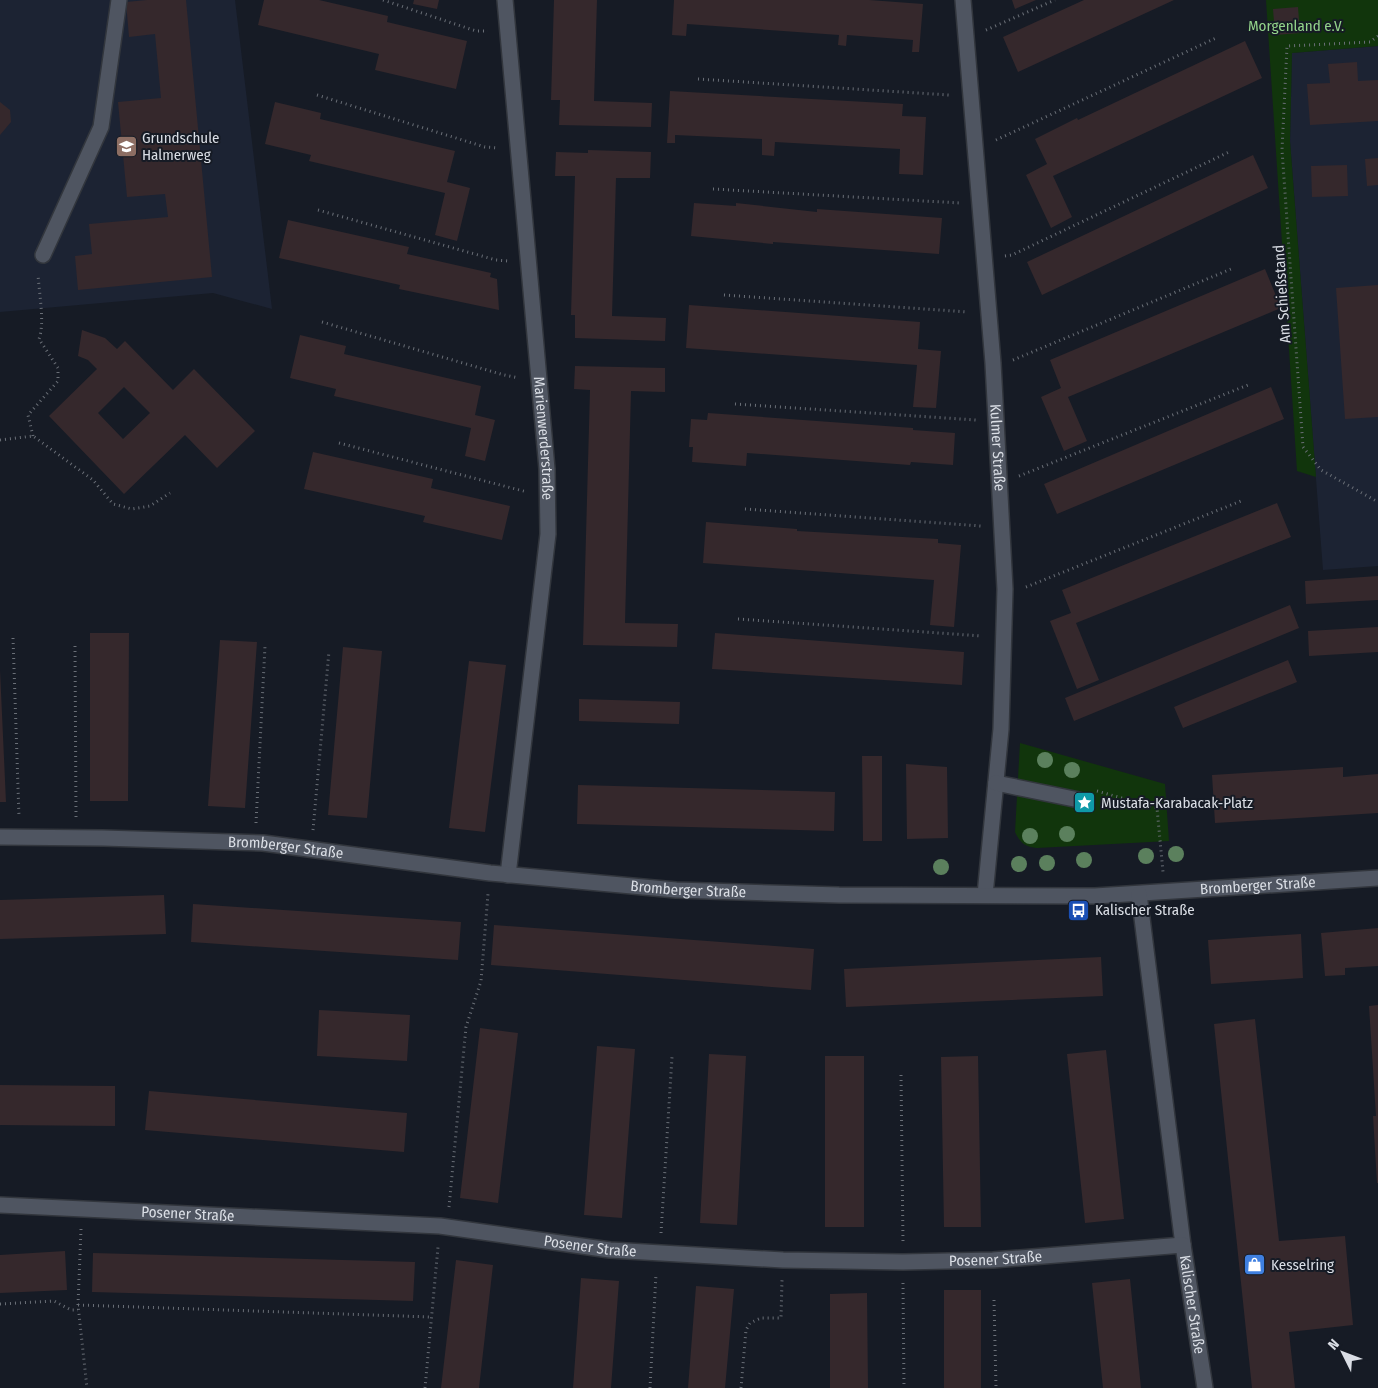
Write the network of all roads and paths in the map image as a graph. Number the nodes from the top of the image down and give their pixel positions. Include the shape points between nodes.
1 (118, 0) edge
2 (383, 0) edge
3 (505, 0) edge
4 (964, 0) edge
5 (1055, 0) edge
6 (509, 32) junction
7 (966, 36) junction
8 (1378, 36) edge
9 (1216, 38) dead end
10 (698, 79) dead end
11 (970, 92) junction
12 (317, 95) dead end
13 (975, 149) junction
14 (519, 151) junction
15 (1229, 152) dead end
16 (713, 189) dead end
17 (979, 202) junction
18 (318, 210) dead end
19 (43, 255) joint
20 (984, 260) junction
21 (529, 263) junction
22 (1231, 269) dead end
23 (724, 295) dead end
24 (989, 312) junction
25 (322, 322) dead end
26 (993, 363) junction
27 (539, 380) junction
28 (1248, 384) dead end
29 (735, 404) dead end
30 (996, 419) junction
31 (33, 436) junction
32 (0, 440) edge
33 (339, 443) dead end
34 (1001, 479) junction
35 (170, 494) dead end
36 (547, 498) junction
37 (1241, 501) dead end
38 (1378, 502) edge
39 (745, 509) dead end
40 (1002, 527) junction
41 (1005, 589) junction
42 (738, 619) dead end
43 (1004, 635) junction
44 (13, 638) dead end
45 (75, 646) dead end
46 (265, 646) dead end
47 (329, 651) dead end
48 (996, 783) junction
49 (1092, 790) dead end
50 (1079, 800) dead end
51 (19, 837) junction
52 (0, 838) edge
53 (76, 838) junction
54 (254, 843) junction
55 (311, 850) junction
56 (490, 873) junction
57 (508, 874) junction
58 (1378, 878) edge
59 (1165, 892) junction
60 (1139, 894) junction
61 (985, 895) junction
62 (672, 1057) dead end
63 (901, 1075) dead end
64 (0, 1205) edge
65 (443, 1227) junction
66 (661, 1230) dead end
67 (81, 1237) dead end
68 (1183, 1245) junction
69 (783, 1260) junction
70 (903, 1262) junction
71 (656, 1276) dead end
72 (994, 1300) dead end
73 (0, 1304) edge
74 (78, 1308) junction
75 (432, 1317) junction
76 (86, 1388) edge
77 (425, 1388) edge
78 (650, 1388) edge
79 (741, 1388) edge
80 (904, 1388) edge
81 (996, 1388) edge
82 (1205, 1388) edge

1 - 19 street via 101,127
2 - 6 path via 476,31
3 - 6 street, Marienwerderstraße
4 - 7 street, Kulmer Straße
5 - 7 path via 998,26
6 - 14 street, Marienwerderstraße
7 - 11 street, Kulmer Straße
8 - 38 path, Am Schießstand via 1370,42 1286,46 1282,150 1303,447 1321,470
9 - 13 path
10 - 11 path via 944,95
11 - 13 street, Kulmer Straße
12 - 14 path via 485,146
13 - 17 street, Kulmer Straße
14 - 21 street, Marienwerderstraße
15 - 20 path via 1012,255
16 - 17 path
17 - 20 street, Kulmer Straße
18 - 21 path via 496,260
19 - 31 path via 38,268 43,328 39,339 58,368 58,381 28,415
20 - 24 street, Kulmer Straße
21 - 27 street, Marienwerderstraße
22 - 26 path via 1013,360
23 - 24 path
24 - 26 street, Kulmer Straße
25 - 27 path via 504,375
26 - 30 street, Kulmer Straße
27 - 36 street, Marienwerderstraße
28 - 34 path via 1022,475
29 - 30 path via 969,420
30 - 34 street, Kulmer Straße
31 - 32 path
31 - 35 path via 93,480 113,504 132,510 150,506
33 - 36 path
34 - 40 street, Kulmer Straße
36 - 57 street, Marienwerderstraße via 548,534
37 - 41 path via 1026,587
39 - 40 path
40 - 41 street, Kulmer Straße
41 - 43 street, Kulmer Straße
42 - 43 path via 976,636
43 - 48 street, Kulmer Straße
44 - 51 path
45 - 53 path
46 - 54 path
47 - 55 path
48 - 50 street
48 - 61 street, Kulmer Straße
49 - 59 path via 1157,808
51 - 52 street, Bromberger Straße
51 - 53 street, Bromberger Straße
53 - 54 street, Bromberger Straße
54 - 55 street, Bromberger Straße
55 - 56 street, Bromberger Straße
56 - 57 street, Bromberger Straße
56 - 65 path via 481,981 466,1027
57 - 61 street, Bromberger Straße via 676,890
58 - 59 street, Bromberger Straße
59 - 60 street, Bromberger Straße
60 - 61 street, Bromberger Straße
60 - 68 street, Kalischer Straße
62 - 66 path
63 - 70 path
64 - 65 street, Posener Straße
65 - 69 street, Posener Straße via 610,1250
65 - 75 path
67 - 74 path
68 - 70 street, Posener Straße via 993,1260
68 - 82 street, Kalischer Straße
69 - 70 street, Posener Straße
69 - 79 path via 781,1318 761,1318 750,1323 746,1330
70 - 80 path
71 - 78 path
72 - 81 path
73 - 74 path via 54,1301 71,1310
74 - 75 path
74 - 76 path
75 - 77 path

